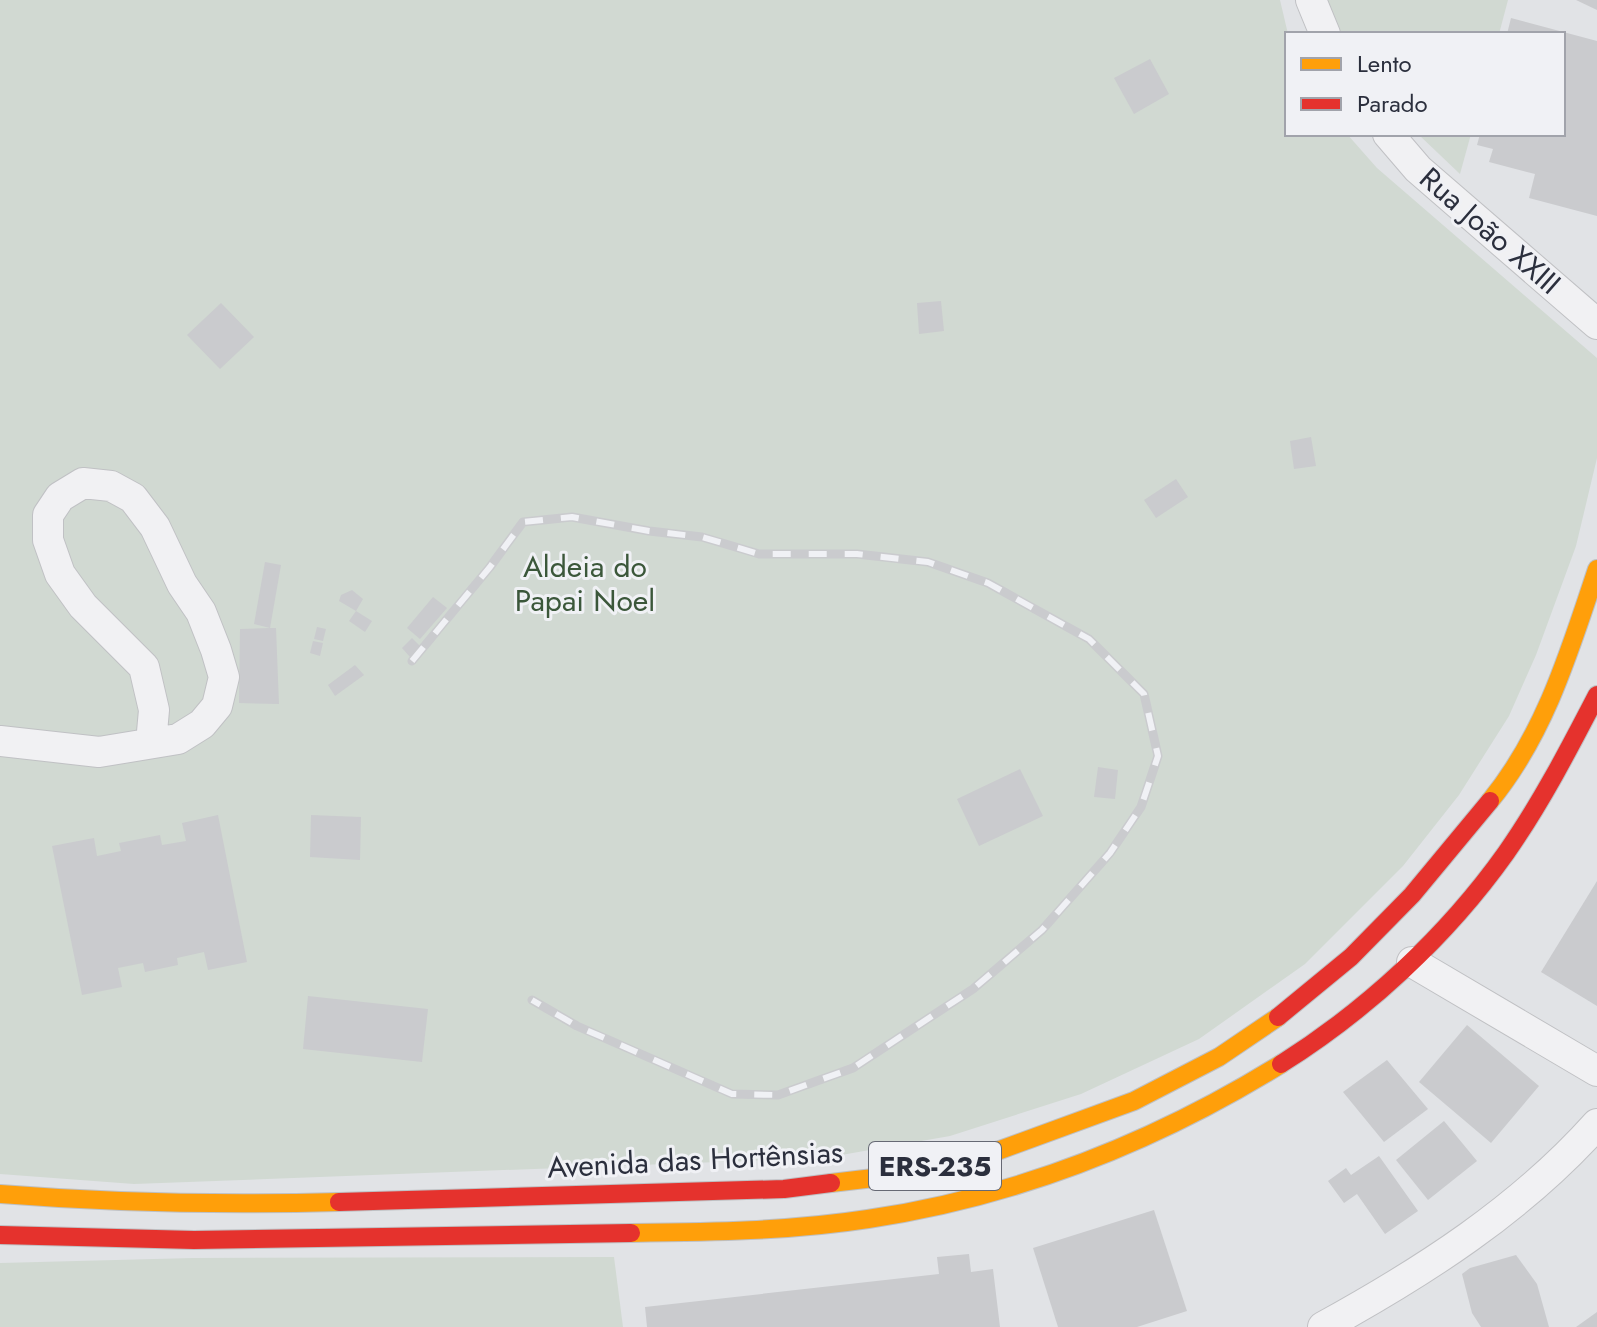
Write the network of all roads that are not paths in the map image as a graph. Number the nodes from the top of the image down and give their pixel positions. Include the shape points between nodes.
1 (1311, 0) edge
2 (1324, 32) edge
3 (1390, 136) edge
4 (1597, 324) edge
5 (1597, 569) edge
6 (1597, 695) edge
7 (0, 741) edge
8 (151, 743) junction
9 (1510, 776) junction
10 (1412, 923) dead end
11 (1409, 955) junction
12 (1597, 1071) edge
13 (1597, 1124) edge
14 (0, 1194) edge
15 (0, 1235) edge
16 (1323, 1327) edge

1 - 2 street
3 - 4 street, Rua João XXIII via 1418,169
5 - 9 main road, Avenida das Hortênsias / ERS-235 via 1566,663
6 - 11 main road, ERS-235 via 1539,802 1489,876
7 - 8 street via 99,752
8 - 8 street via 178,739 202,724 217,706 224,677 201,612 155,527 133,498 111,486 83,483 60,497 48,515 48,540 60,574 83,606 144,667 154,710
9 - 10 main road
9 - 14 main road, Avenida das Hortênsias / ERS-235 via 1412,895 1351,957 1271,1023 1134,1101 1000,1150 899,1175 784,1189 252,1204
11 - 12 street
11 - 15 main road, ERS-235 via 1319,1039 1217,1105 1036,1180 913,1211 782,1227 689,1230 334,1238
13 - 16 street via 1501,1214 1378,1297

